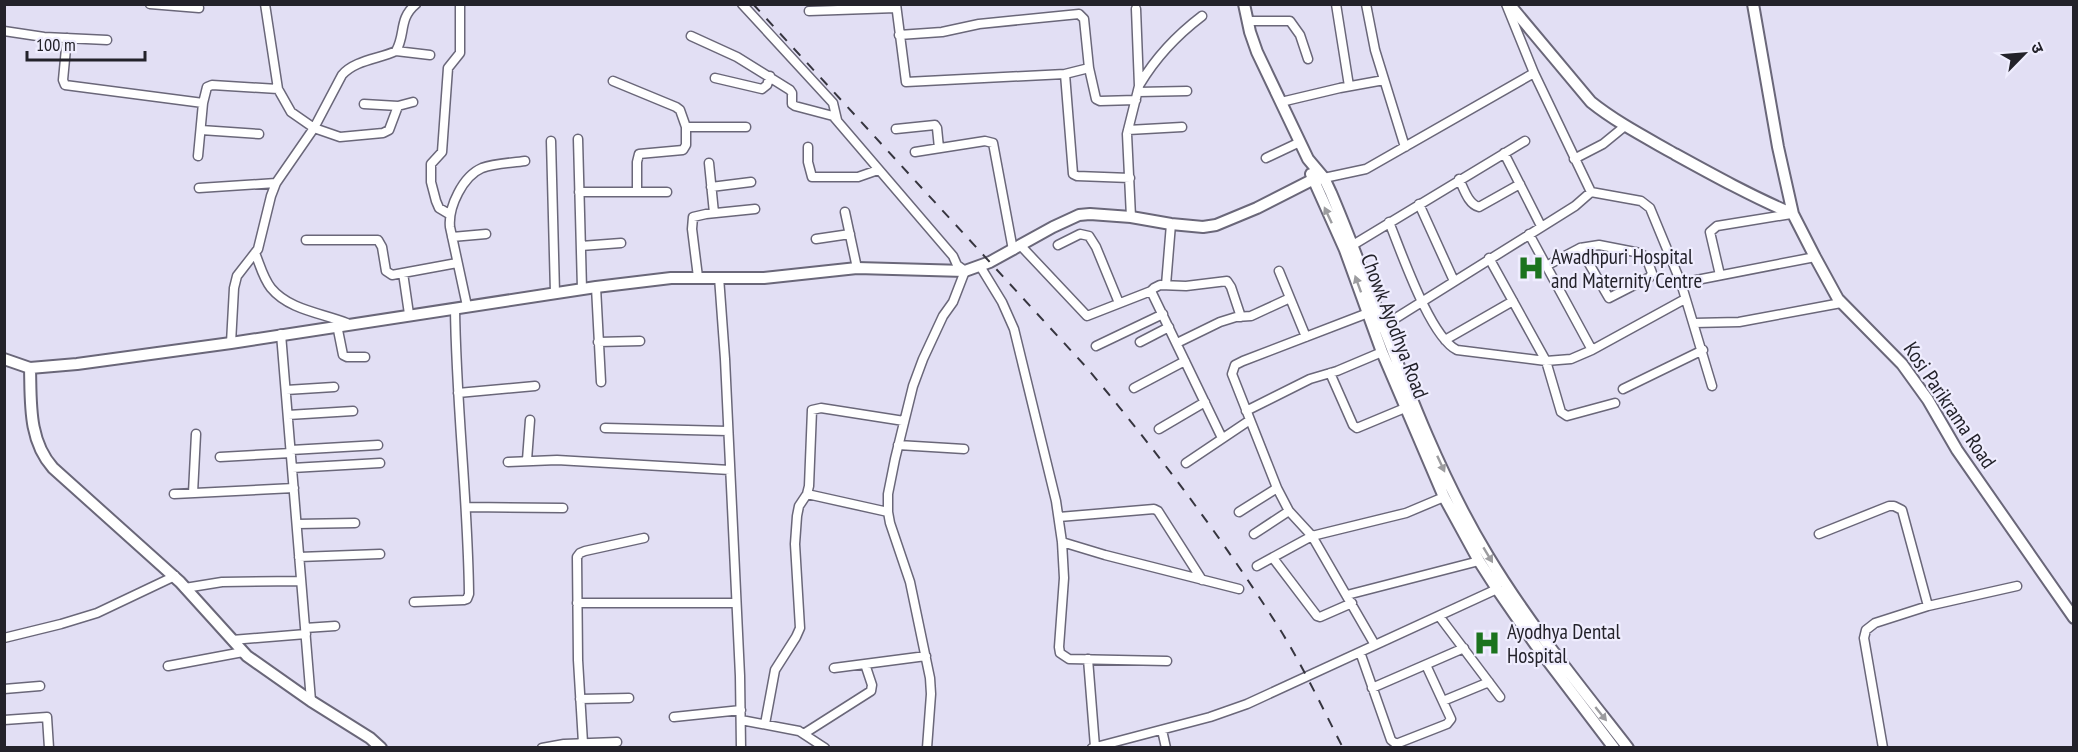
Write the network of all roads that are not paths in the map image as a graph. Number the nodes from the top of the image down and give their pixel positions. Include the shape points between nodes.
1 (150, 4) edge
2 (265, 4) edge
3 (460, 4) edge
4 (742, 4) edge
5 (1244, 4) edge
6 (1336, 4) edge
7 (1366, 4) edge
8 (1507, 4) edge
9 (1753, 4) edge
10 (411, 6) edge
11 (896, 6) edge
12 (199, 8) dead end
13 (1136, 9) dead end
14 (809, 11) dead end
15 (1202, 16) dead end
16 (1247, 21) junction
17 (4, 31) edge
18 (899, 35) junction
19 (691, 36) dead end
20 (67, 38) junction
21 (107, 40) dead end
22 (396, 51) junction
23 (430, 55) dead end
24 (1308, 59) dead end
25 (1089, 68) junction
26 (1534, 73) junction
27 (1065, 74) junction
28 (770, 76) junction
29 (715, 78) dead end
30 (1384, 80) junction
31 (613, 81) dead end
32 (1349, 86) junction
33 (278, 88) junction
34 (1188, 91) dead end
35 (1138, 92) junction
36 (412, 102) dead end
37 (203, 103) junction
38 (364, 104) dead end
39 (398, 106) junction
40 (1284, 107) junction
41 (837, 120) junction
42 (1625, 126) junction
43 (686, 127) junction
44 (1182, 127) dead end
45 (314, 128) junction
46 (746, 128) dead end
47 (896, 129) dead end
48 (201, 130) junction
49 (1128, 130) junction
50 (260, 134) dead end
51 (578, 139) dead end
52 (551, 141) dead end
53 (1525, 141) dead end
54 (1300, 142) junction
55 (808, 147) dead end
56 (1406, 147) junction
57 (939, 148) junction
58 (915, 152) dead end
59 (1504, 153) junction
60 (198, 156) dead end
61 (1266, 158) dead end
62 (1308, 159) junction
63 (1574, 159) junction
64 (525, 161) dead end
65 (709, 163) dead end
66 (878, 170) junction
67 (1130, 178) junction
68 (1324, 178) junction
69 (1459, 179) junction
70 (1312, 180) junction
71 (751, 182) dead end
72 (276, 183) junction
73 (1520, 184) junction
74 (711, 187) junction
75 (199, 188) dead end
76 (637, 191) junction
77 (579, 192) junction
78 (668, 192) dead end
79 (1591, 192) junction
80 (1419, 204) junction
81 (755, 209) dead end
82 (845, 212) dead end
83 (714, 213) junction
84 (449, 214) junction
85 (1793, 214) junction
86 (1131, 217) junction
87 (1389, 222) junction
88 (1171, 224) junction
89 (1541, 226) junction
90 (486, 234) dead end
91 (850, 234) junction
92 (1529, 234) junction
93 (452, 237) junction
94 (816, 239) dead end
95 (306, 240) dead end
96 (621, 243) dead end
97 (1058, 245) dead end
98 (581, 246) junction
99 (1349, 247) junction
100 (1017, 248) junction
101 (1580, 248) junction
102 (255, 253) junction
103 (1815, 257) junction
104 (1489, 258) junction
105 (457, 263) junction
106 (980, 266) junction
107 (1546, 266) junction
108 (857, 268) junction
109 (965, 271) junction
110 (1279, 271) dead end
111 (403, 273) junction
112 (1719, 275) junction
113 (698, 277) junction
114 (719, 277) junction
115 (1454, 280) junction
116 (1681, 283) junction
117 (1166, 285) junction
118 (596, 286) junction
119 (582, 289) junction
120 (1151, 291) junction
121 (555, 293) junction
122 (1290, 298) junction
123 (1685, 299) junction
124 (1513, 301) junction
125 (1422, 302) junction
126 (1119, 303) junction
127 (1841, 303) junction
128 (467, 306) junction
129 (455, 308) junction
130 (1368, 313) junction
131 (1163, 314) junction
132 (409, 315) junction
133 (1241, 317) junction
134 (1694, 323) junction
135 (342, 324) junction
136 (1169, 327) junction
137 (1379, 329) junction
138 (281, 334) junction
139 (1306, 337) junction
140 (1445, 340) junction
141 (640, 341) dead end
142 (598, 342) junction
143 (1140, 342) dead end
144 (231, 343) junction
145 (1177, 343) junction
146 (1096, 346) dead end
147 (1592, 350) junction
148 (1702, 350) junction
149 (1382, 352) junction
150 (365, 357) dead end
151 (4, 359) edge
152 (1185, 361) junction
153 (1546, 362) junction
154 (30, 368) junction
155 (1330, 374) junction
156 (601, 382) dead end
157 (536, 386) dead end
158 (1712, 386) dead end
159 (334, 387) dead end
160 (1134, 388) dead end
161 (1623, 389) dead end
162 (286, 390) junction
163 (458, 393) junction
164 (1205, 402) junction
165 (1615, 403) dead end
166 (353, 411) dead end
167 (1407, 412) junction
168 (288, 415) junction
169 (1248, 415) junction
170 (530, 420) dead end
171 (904, 421) junction
172 (605, 428) dead end
173 (1160, 429) dead end
174 (728, 431) junction
175 (196, 434) dead end
176 (1222, 438) junction
177 (378, 445) dead end
178 (898, 445) junction
179 (964, 449) dead end
180 (291, 452) junction
181 (220, 457) dead end
182 (527, 460) junction
183 (508, 462) dead end
184 (380, 463) dead end
185 (1186, 463) dead end
186 (292, 468) junction
187 (730, 470) junction
188 (294, 488) junction
189 (1277, 488) junction
190 (193, 493) junction
191 (174, 494) dead end
192 (807, 494) junction
193 (1444, 496) junction
194 (467, 507) junction
195 (563, 508) dead end
196 (1290, 511) junction
197 (888, 512) junction
198 (1239, 512) dead end
199 (1059, 517) junction
200 (355, 523) dead end
201 (297, 524) junction
202 (1254, 534) dead end
203 (1819, 534) dead end
204 (1312, 536) junction
205 (645, 538) dead end
206 (1062, 542) junction
207 (380, 554) dead end
208 (299, 557) junction
209 (1273, 558) junction
210 (1479, 561) junction
211 (1257, 566) dead end
212 (175, 576) junction
213 (1202, 580) junction
214 (302, 581) junction
215 (2017, 586) dead end
216 (185, 588) junction
217 (1239, 589) dead end
218 (1497, 589) junction
219 (1350, 599) junction
220 (414, 602) dead end
221 (577, 603) junction
222 (735, 603) junction
223 (1928, 606) junction
224 (1439, 616) junction
225 (2073, 618) edge
226 (334, 626) dead end
227 (306, 631) junction
228 (4, 638) edge
229 (232, 640) junction
230 (1375, 645) junction
231 (1464, 648) junction
232 (243, 652) junction
233 (1360, 652) junction
234 (926, 656) junction
235 (1088, 659) junction
236 (1167, 661) dead end
237 (865, 664) junction
238 (1426, 665) junction
239 (168, 666) dead end
240 (834, 668) dead end
241 (1489, 682) junction
242 (40, 686) dead end
243 (1372, 688) junction
244 (4, 689) edge
245 (1500, 697) dead end
246 (629, 698) dead end
247 (580, 699) junction
248 (1443, 700) junction
249 (311, 701) junction
250 (741, 710) junction
251 (674, 717) dead end
252 (4, 720) edge
253 (741, 720) junction
254 (765, 724) junction
255 (1162, 730) junction
256 (805, 733) junction
257 (617, 742) dead end
258 (583, 743) junction
259 (49, 747) edge
260 (381, 747) edge
261 (542, 747) edge
262 (741, 747) edge
263 (825, 747) edge
264 (927, 747) edge
265 (1094, 747) edge
266 (1166, 747) edge
267 (1614, 747) edge
268 (1628, 747) edge
269 (1883, 747) edge

1 - 12 street
2 - 33 street
3 - 84 street via 460,52 448,68 442,152 433,160 430,170 439,208
4 - 41 street via 833,103
5 - 16 main road
6 - 32 street
7 - 30 street
8 - 26 street
8 - 42 main road via 1590,102
9 - 85 main road, Kosi Parikrama Road
10 - 22 street
11 - 14 street
11 - 18 street
13 - 35 street
15 - 35 street via 1174,39 1154,63
16 - 24 street via 1290,21 1300,35
16 - 40 main road via 1257,52
17 - 20 street
18 - 25 street via 1079,15 1084,19
18 - 27 street via 906,82
19 - 28 street
20 - 21 street
20 - 37 street via 65,86
22 - 23 street
22 - 45 street via 347,69
25 - 27 street
25 - 35 street via 1095,99
26 - 56 street
26 - 63 street
27 - 67 street via 1073,174
28 - 29 street via 762,89
28 - 41 street via 790,90 795,106
30 - 32 street
30 - 56 street
31 - 43 street via 676,107
32 - 40 street
33 - 37 street via 212,85 207,87
33 - 45 street via 291,112
34 - 35 street
35 - 49 street
36 - 39 street
37 - 48 street
38 - 39 street
39 - 45 street via 389,130 383,133 340,137
40 - 54 main road
41 - 66 street
42 - 63 street via 1603,144
42 - 85 main road via 1748,194
43 - 46 street
43 - 76 street via 683,150 639,154
44 - 49 street
45 - 72 street
47 - 57 street via 934,125
48 - 50 street
48 - 60 street
49 - 67 street
51 - 77 street
52 - 121 street
53 - 59 street
54 - 61 street
54 - 62 main road
55 - 66 street via 813,177 858,177
56 - 68 street via 1366,169
57 - 58 street
57 - 100 street via 993,143
59 - 69 street
59 - 73 street
62 - 68 main road
62 - 70 main road
63 - 79 street
64 - 84 street via 475,172 457,195
65 - 74 street
66 - 109 street
67 - 86 street
68 - 70 main road
68 - 99 main road
69 - 73 street via 1471,202 1479,207
69 - 80 street
70 - 88 main road via 1228,221 1203,226
99 -> 70 main road
71 - 74 street
72 - 75 street
72 - 102 street
73 - 89 street
74 - 83 street
76 - 77 street
76 - 78 street
77 - 98 street
79 - 89 street
79 - 116 street via 1650,208
80 - 87 street
80 - 115 street
81 - 83 street
82 - 91 street
83 - 113 street via 697,215 692,220
84 - 93 street
85 - 103 main road, Kosi Parikrama Road
85 - 112 street via 1712,229
86 - 88 main road
86 - 100 main road via 1079,215
87 - 99 street
87 - 125 street
88 - 117 street
89 - 92 street
90 - 93 street
91 - 94 street
91 - 108 street
92 - 104 street
92 - 107 street
93 - 105 street
95 - 111 street via 378,240 388,274
96 - 98 street
97 - 126 street via 1080,234 1089,236
98 - 119 street
130 -> 99 main road, Chowk Ayodhya Road
99 - 137 main road
100 - 106 main road
100 - 126 street via 1087,316
101 - 101 street via 1599,245 1640,253 1646,257 1652,273 1609,298
101 - 107 street
102 - 135 street via 266,279 281,297
102 - 144 street via 237,276
103 - 112 street
103 - 127 main road, Kosi Parikrama Road
104 - 115 street
104 - 124 street
105 - 111 street
105 - 128 street
106 - 109 main road
106 - 199 street via 1014,329
107 - 147 street
108 - 109 main road
108 - 114 main road via 764,278
109 - 171 street via 923,359
110 - 122 street
111 - 132 street
112 - 116 street
113 - 114 main road
113 - 118 main road
114 - 174 street
115 - 125 street
116 - 123 street
117 - 120 street
117 - 133 street via 1227,281
118 - 119 main road
118 - 142 street
119 - 121 main road
120 - 126 street
120 - 131 street
121 - 128 main road
122 - 133 street
122 - 139 street
123 - 134 street
123 - 147 street
124 - 140 street
124 - 153 street
125 - 137 street
125 - 140 street
127 - 134 street via 1739,321
127 - 225 main road, Kosi Parikrama Road via 1902,364
128 - 129 main road
129 - 132 main road
129 - 163 street
130 - 137 main road, Chowk Ayodhya Road
130 - 139 street
131 - 136 street
131 - 146 street
132 - 135 main road
133 - 145 street via 1220,322
134 - 148 street
135 - 138 main road
135 - 150 street via 343,355
136 - 143 street
136 - 145 street
137 - 149 main road, Chowk Ayodhya Road
137 -> 268 main road via 1460,504 1488,555 1563,667
138 - 144 main road
138 - 162 street
139 - 169 street via 1235,365 1232,374
140 - 153 street via 1457,350
141 - 142 street
142 - 156 street
144 - 154 main road
145 - 152 street
147 - 153 street
148 - 158 street
148 - 161 street
149 - 155 street
149 - 167 main road, Chowk Ayodhya Road
151 - 154 main road
152 - 160 street
152 - 164 street
153 - 165 street via 1558,408 1564,415
154 - 212 main road via 32,415 46,461
155 - 167 street via 1357,428
155 - 169 street via 1310,379
157 - 163 street
159 - 162 street
162 - 168 street
163 - 194 street
164 - 173 street
164 - 176 street
166 - 168 street
167 - 193 main road, Chowk Ayodhya Road
168 - 180 street
169 - 176 street
169 - 189 street
170 - 182 street
171 - 178 street
171 - 192 street via 821,408 812,410
172 - 174 street
174 - 187 street
175 - 190 street
176 - 185 street
177 - 180 street
178 - 179 street
178 - 197 street
180 - 181 street
180 - 186 street
182 - 183 street
182 - 187 street
184 - 186 street
186 - 188 street
187 - 222 street
188 - 190 street
188 - 201 street
189 - 196 street
189 - 198 street
190 - 191 street
192 - 197 street
192 - 254 street via 799,506 795,544 800,628 775,670
193 - 204 street via 1406,513
193 - 210 main road, Chowk Ayodhya Road
194 - 195 street
194 - 220 street via 467,599
196 - 202 street
196 - 204 street
197 - 234 street via 910,582
199 - 206 street
199 - 213 street via 1154,509
200 - 201 street
201 - 208 street
203 - 223 street via 1889,506 1899,507
204 - 209 street
204 - 219 street
205 - 221 street via 580,553
206 - 213 street
206 - 235 street via 1064,578 1059,647 1069,659
207 - 208 street
208 - 214 street
209 - 211 street
209 - 219 street via 1317,616
210 - 218 main road
210 - 219 street
212 - 216 main road
212 - 228 street via 88,616
213 - 217 street
214 - 216 street via 222,582
214 - 227 street
215 - 223 street
216 - 229 main road
218 - 224 street
218 - 267 main road
219 - 230 street
221 - 222 street
221 - 247 street
222 - 250 street
223 - 269 street via 1875,623 1866,630 1864,638
224 - 230 street
224 - 231 street
226 - 227 street
227 - 229 street
227 - 249 street
229 - 232 main road
230 - 233 street
231 - 238 street
231 - 241 street
232 - 239 street
232 - 249 main road
233 - 243 street
233 - 255 street via 1247,704
234 - 237 street
234 - 264 street via 931,694
235 - 236 street
235 - 265 street
237 - 240 street
237 - 256 street via 872,691
238 - 243 street
238 - 248 street
241 - 245 street
241 - 248 street
242 - 244 street
243 - 248 street via 1391,740 1396,744 1449,722
246 - 247 street
247 - 258 street
249 - 260 main road
250 - 251 street
250 - 253 street
252 - 259 street via 48,717
253 - 254 street
253 - 262 street
254 - 256 street
255 - 265 street
255 - 266 street
256 - 263 street
257 - 258 street
258 - 261 street

